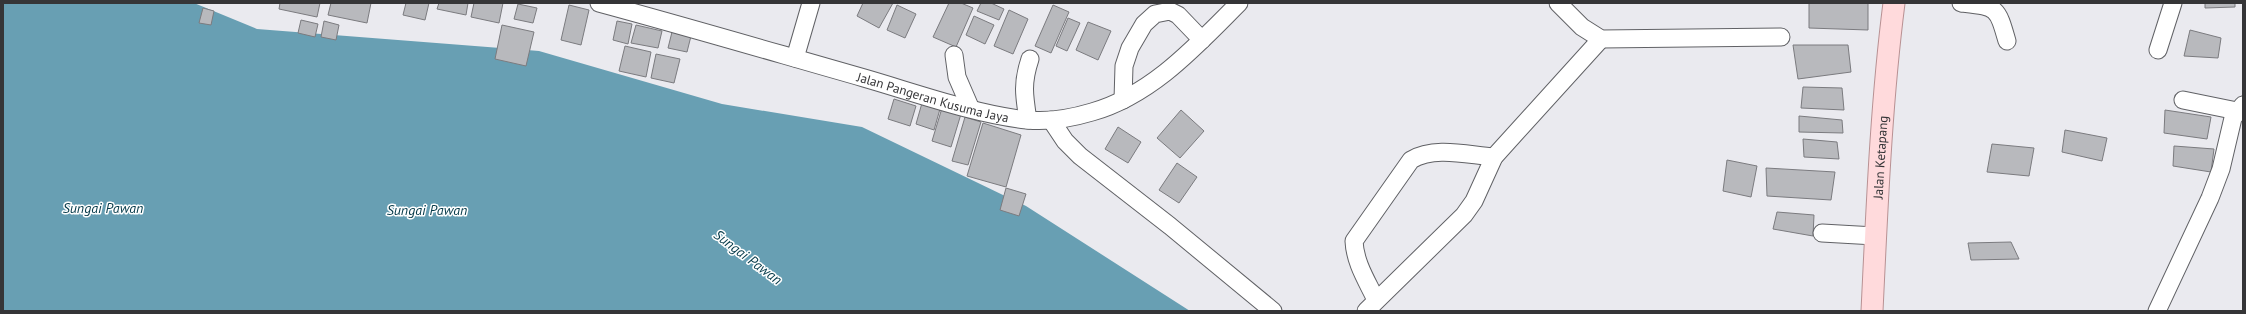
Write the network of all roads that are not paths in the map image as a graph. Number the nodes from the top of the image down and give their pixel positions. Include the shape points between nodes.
1 (599, 3) edge
2 (811, 3) edge
3 (1239, 3) edge
4 (1558, 3) edge
5 (1894, 3) edge
6 (1962, 3) edge
7 (2173, 3) edge
8 (648, 9) edge
9 (1781, 38) dead end
10 (1601, 39) junction
11 (1202, 40) junction
12 (2007, 41) dead end
13 (2158, 50) dead end
14 (954, 55) dead end
15 (795, 58) junction
16 (1030, 59) dead end
17 (1123, 100) junction
18 (2184, 100) dead end
19 (970, 108) junction
20 (2240, 108) edge
21 (1028, 120) junction
22 (1051, 120) junction
23 (1494, 157) junction
24 (1822, 233) dead end
25 (1875, 236) junction
26 (1371, 306) edge
27 (1274, 311) edge
28 (1872, 311) edge
29 (2157, 311) edge

1 - 8 street, Jalan Pangeran Kusuma Jaya
2 - 15 street
3 - 11 street, Jalan Pangeran Kusuma Jaya
4 - 10 street via 1582,27
5 - 25 main road, Jalan Ketapang via 1888,46
6 - 12 street via 1994,9 2000,17
7 - 13 street
8 - 15 street, Jalan Pangeran Kusuma Jaya
9 - 10 street
10 - 23 street
11 - 17 street, Jalan Pangeran Kusuma Jaya via 1170,69
11 - 17 street via 1178,15 1170,11 1155,14 1144,24 1130,48 1124,66
14 - 19 street via 958,77
15 - 19 street, Jalan Pangeran Kusuma Jaya
16 - 21 street via 1024,77 1023,93
17 - 22 street, Jalan Pangeran Kusuma Jaya via 1093,112
18 - 20 street
19 - 21 street, Jalan Pangeran Kusuma Jaya
20 - 29 street via 2233,118 2221,169 2210,198
21 - 22 street, Jalan Pangeran Kusuma Jaya
22 - 27 street via 1065,141 1080,156
23 - 26 street via 1474,201 1464,215
23 - 26 street via 1439,152 1420,155 1411,160 1354,241
24 - 25 street
25 - 28 main road, Jalan Ketapang

